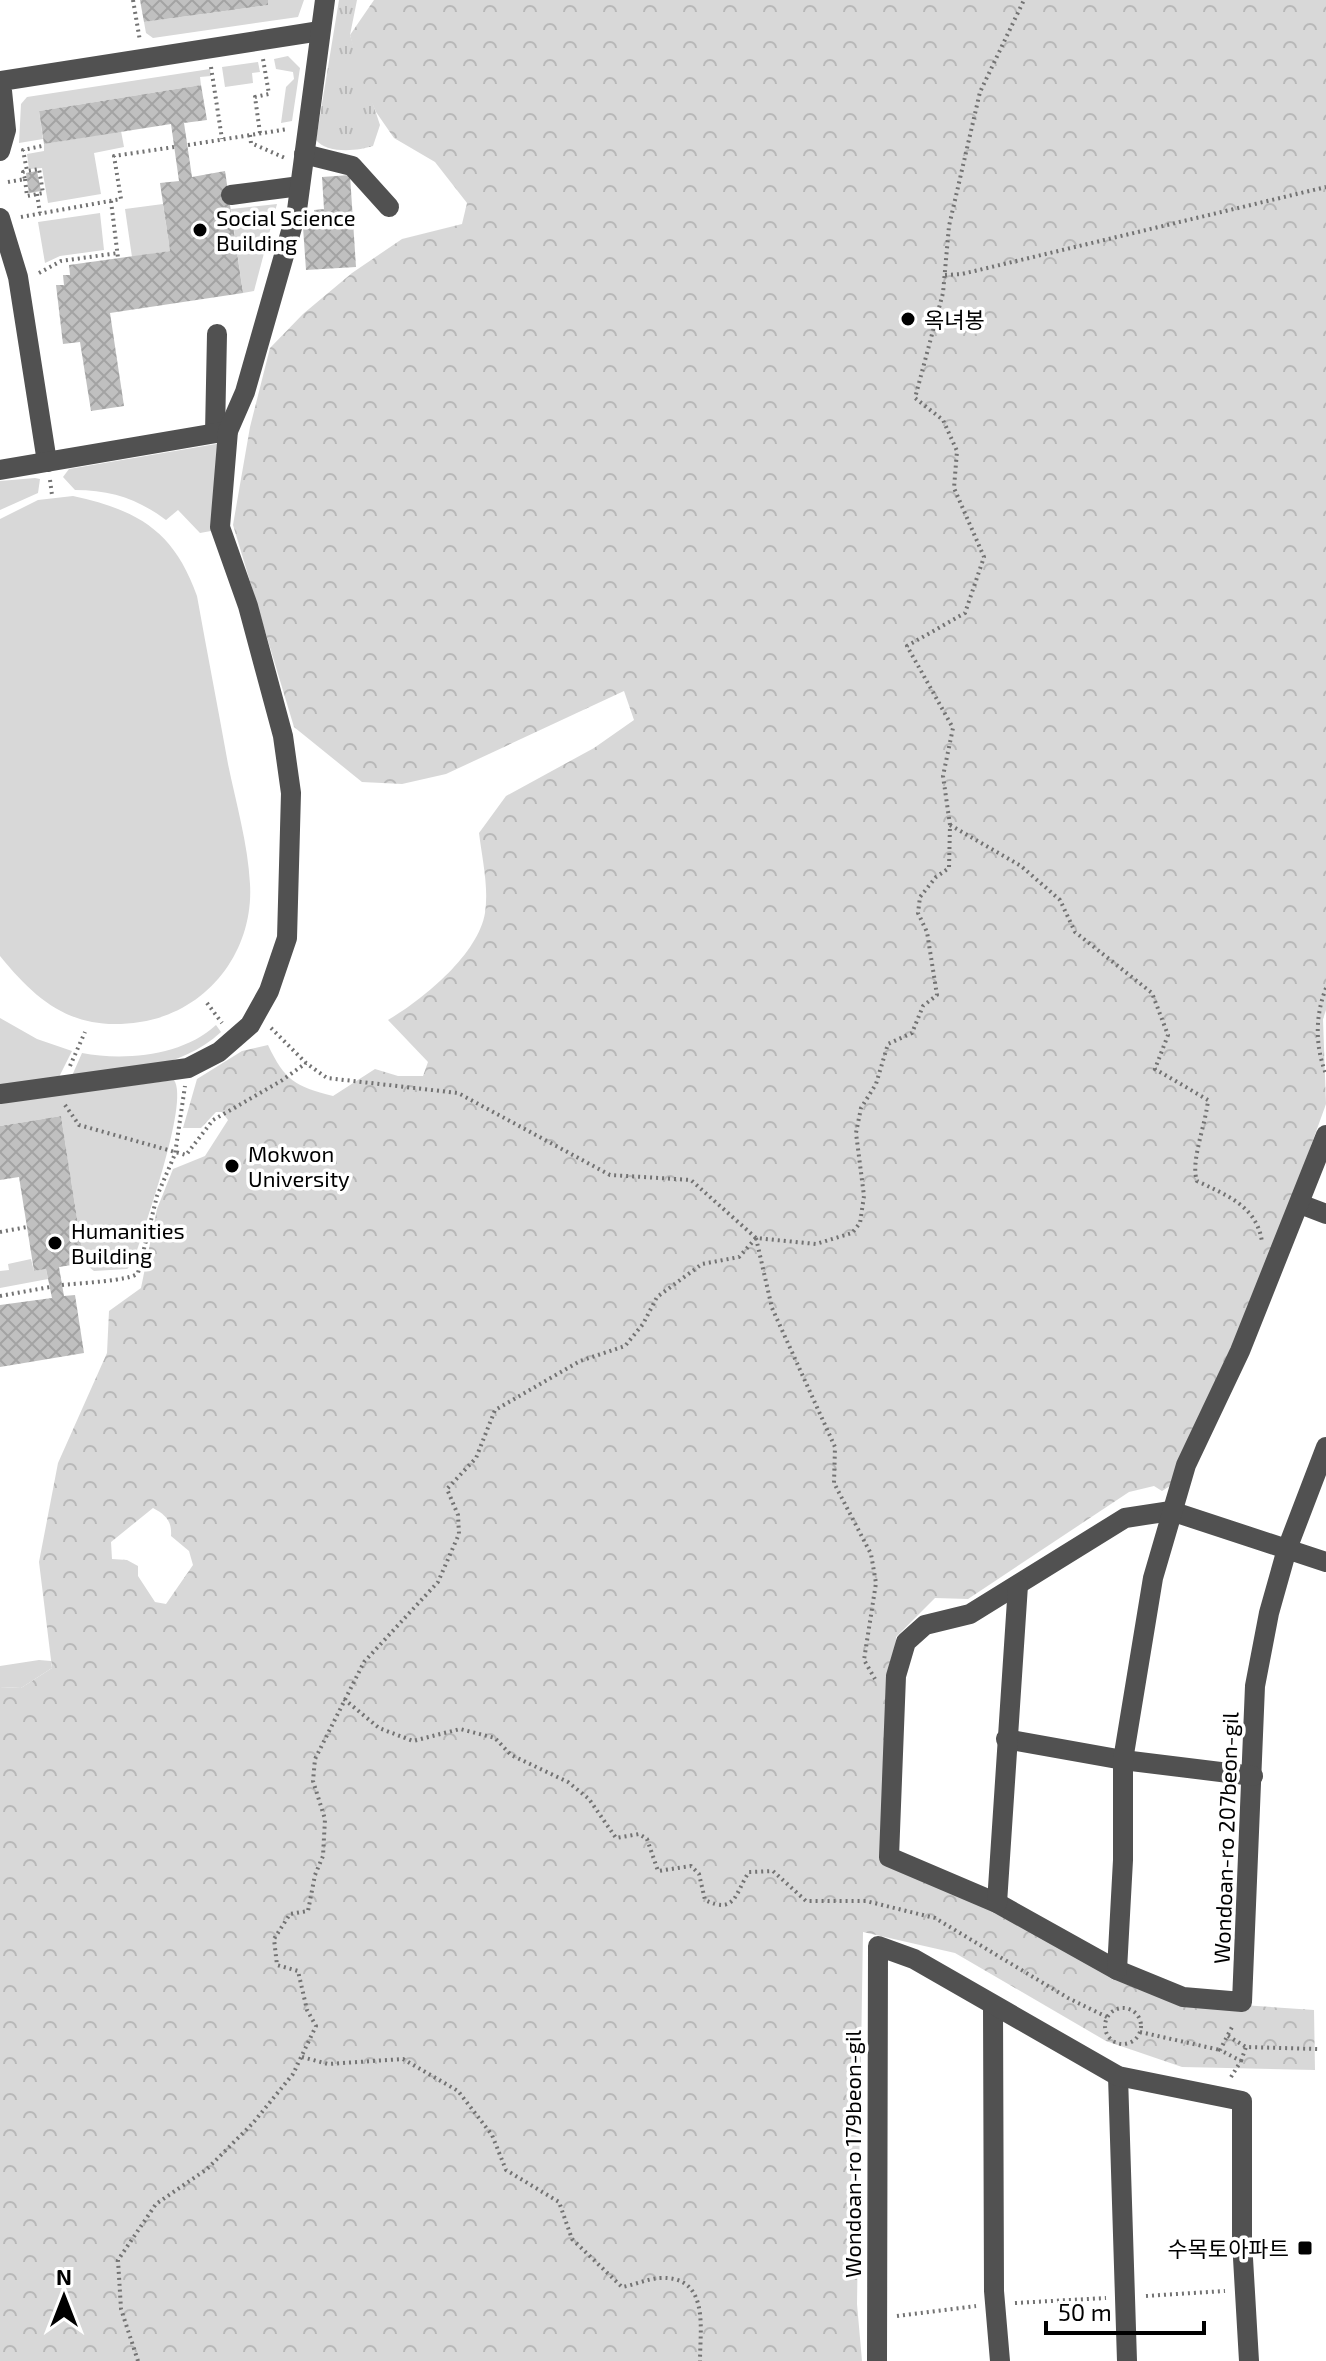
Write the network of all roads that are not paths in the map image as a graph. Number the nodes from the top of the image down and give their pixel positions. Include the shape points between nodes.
1 (325, 0) edge
2 (320, 31) junction
3 (0, 151) edge
4 (297, 157) junction
5 (300, 186) junction
6 (231, 195) dead end
7 (389, 207) dead end
8 (9, 218) edge
9 (217, 334) dead end
10 (221, 432) junction
11 (47, 462) junction
12 (0, 470) edge
13 (0, 1094) edge
14 (1326, 1135) edge
15 (1300, 1204) junction
16 (1326, 1214) edge
17 (1326, 1447) edge
18 (1171, 1511) junction
19 (1287, 1549) junction
20 (1326, 1562) edge
21 (1018, 1585) junction
22 (1006, 1739) junction
23 (1123, 1760) junction
24 (1253, 1776) junction
25 (997, 1903) junction
26 (1117, 1970) junction
27 (993, 2006) junction
28 (1118, 2076) junction
29 (877, 2361) edge
30 (1000, 2361) edge
31 (1127, 2361) edge
32 (1249, 2361) edge

1 - 2 street
2 - 3 street via 1,81 6,130
2 - 4 street
4 - 5 street
4 - 7 street via 352,166
5 - 6 street
5 - 10 street via 245,392
8 - 11 street
9 - 10 street
10 - 11 street
10 - 13 street via 220,527 283,736 291,793 287,938 269,991 250,1025 219,1052 188,1068
11 - 12 street
14 - 15 street
15 - 16 street
15 - 18 street
17 - 19 street, Wondoan-ro 207beon-gil
18 - 19 street, Wondoan-ro 207beon-gil
18 - 21 street, Wondoan-ro 207beon-gil via 1125,1518
18 - 23 street via 1142,1627
19 - 20 street, Wondoan-ro 207beon-gil
19 - 24 street, Wondoan-ro 207beon-gil via 1255,1686
21 - 22 street
21 - 25 street, Wondoan-ro 207beon-gil via 970,1614 925,1625 906,1642 894,1704 889,1857
22 - 23 street
22 - 25 street
23 - 24 street
23 - 26 street
24 - 26 street, Wondoan-ro 207beon-gil via 1242,2002 1183,1997
25 - 26 street, Wondoan-ro 207beon-gil
27 - 28 street
27 - 29 street, Wondoan-ro 179beon-gil via 914,1959 878,1946
27 - 30 street via 994,2291
28 - 31 street
28 - 32 street via 1242,2101

